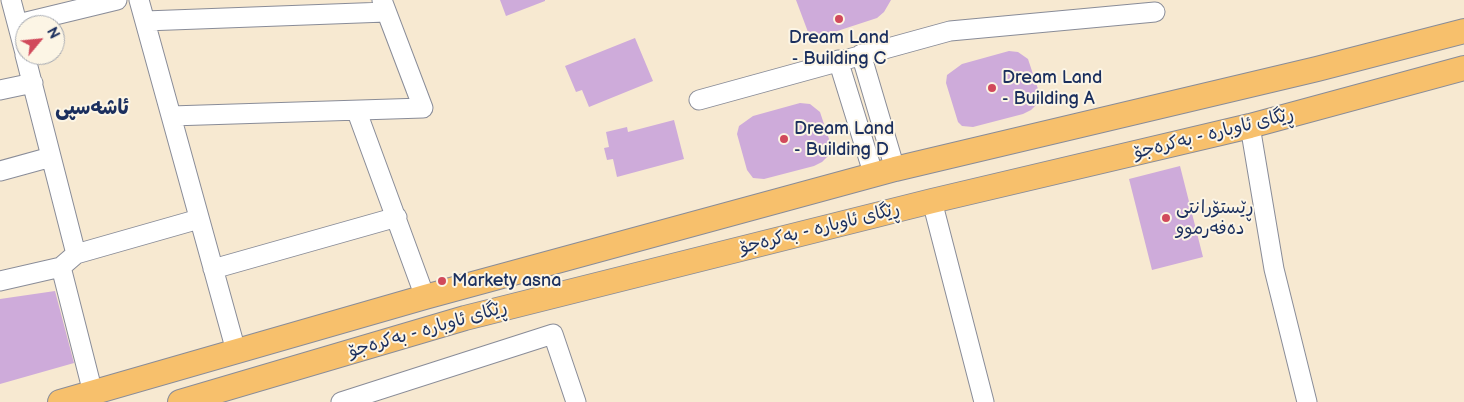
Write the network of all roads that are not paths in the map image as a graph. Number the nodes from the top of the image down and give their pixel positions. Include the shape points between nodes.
1 (11, 0) edge
2 (116, 0) edge
3 (139, 0) edge
4 (384, 6) edge
5 (1154, 12) dead end
6 (15, 15) edge
7 (55, 15) edge
8 (145, 21) junction
9 (1464, 31) edge
10 (861, 54) junction
11 (838, 60) junction
12 (28, 65) edge
13 (1464, 68) edge
14 (32, 83) junction
15 (0, 90) edge
16 (700, 100) dead end
17 (357, 112) junction
18 (171, 116) junction
19 (1250, 126) junction
20 (51, 157) junction
21 (0, 171) edge
22 (885, 172) junction
23 (932, 201) junction
24 (397, 217) junction
25 (200, 220) junction
26 (76, 254) junction
27 (61, 267) junction
28 (213, 269) junction
29 (511, 274) junction
30 (0, 281) edge
31 (459, 288) junction
32 (425, 297) junction
33 (514, 305) junction
34 (465, 318) junction
35 (236, 351) junction
36 (93, 392) junction
37 (60, 402) edge
38 (180, 402) edge
39 (341, 402) edge
40 (576, 402) edge
41 (984, 402) edge
42 (1307, 402) edge

1 - 6 street
2 - 7 street
3 - 8 street
4 - 8 street
4 - 17 street via 423,108
5 - 10 street via 950,31
8 - 18 street
9 - 22 main road
10 - 11 street
10 - 22 street
11 - 16 street
11 - 22 street
12 - 14 street
13 - 19 main road, ڕێگای ئاوبارە - بەکرەجۆ
14 - 15 street
14 - 20 street
17 - 18 street
17 - 24 street
18 - 25 street
19 - 23 main road, ڕێگای ئاوبارە - بەکرەجۆ
19 - 42 street via 1274,269
20 - 21 street
20 - 26 street
22 - 29 main road
23 - 33 main road, ڕێگای ئاوبارە - بەکرەجۆ
23 - 41 street
24 - 28 street
24 - 32 street
25 - 26 street
25 - 28 street
26 - 27 street
27 - 30 street
27 - 36 street
28 - 35 street
29 - 31 main road
29 - 33 main road via 503,280 501,291 505,301
31 - 32 main road
31 - 34 main road via 471,289 477,296 477,303
32 - 35 main road
33 - 34 main road, ڕێگای ئاوبارە - بەکرەجۆ
34 - 38 main road, ڕێگای ئاوبارە - بەکرەجۆ
35 - 36 main road
36 - 37 main road
39 - 40 street via 553,334

